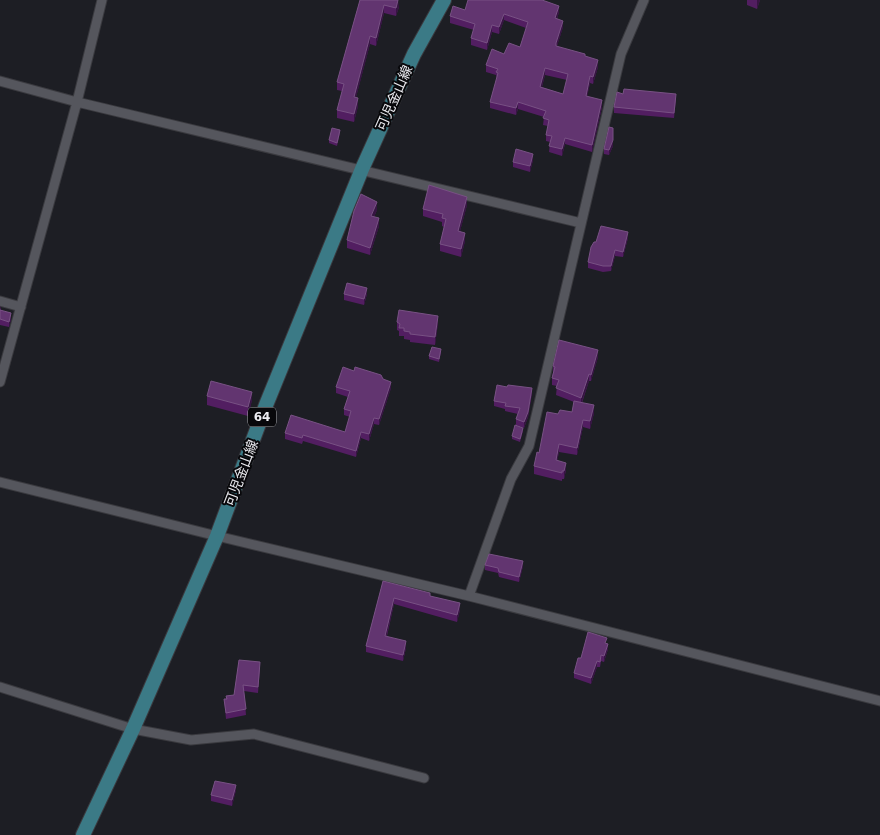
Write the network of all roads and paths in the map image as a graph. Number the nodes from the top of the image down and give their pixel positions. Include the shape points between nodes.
1 (102, 0) edge
2 (444, 0) edge
3 (644, 0) edge
4 (0, 81) edge
5 (77, 102) junction
6 (362, 169) junction
7 (581, 223) junction
8 (0, 301) edge
9 (21, 307) junction
10 (0, 382) edge
11 (0, 482) edge
12 (217, 536) junction
13 (469, 596) junction
14 (0, 687) edge
15 (880, 701) edge
16 (133, 729) junction
17 (424, 778) dead end
18 (83, 835) edge

1 - 5 street
2 - 6 main road, 可児金山線 / 64 via 414,54
3 - 7 street via 621,54
4 - 5 street
5 - 6 street
5 - 9 street
6 - 7 street
6 - 12 main road, 可児金山線 / 64 via 266,405
7 - 13 street via 529,446 511,479
8 - 9 street
9 - 10 street
11 - 12 street
12 - 13 street
12 - 16 main road, 可児金山線 / 64
13 - 15 street
14 - 16 street
16 - 17 street via 191,740 254,734
16 - 18 main road, 可児金山線 / 64

